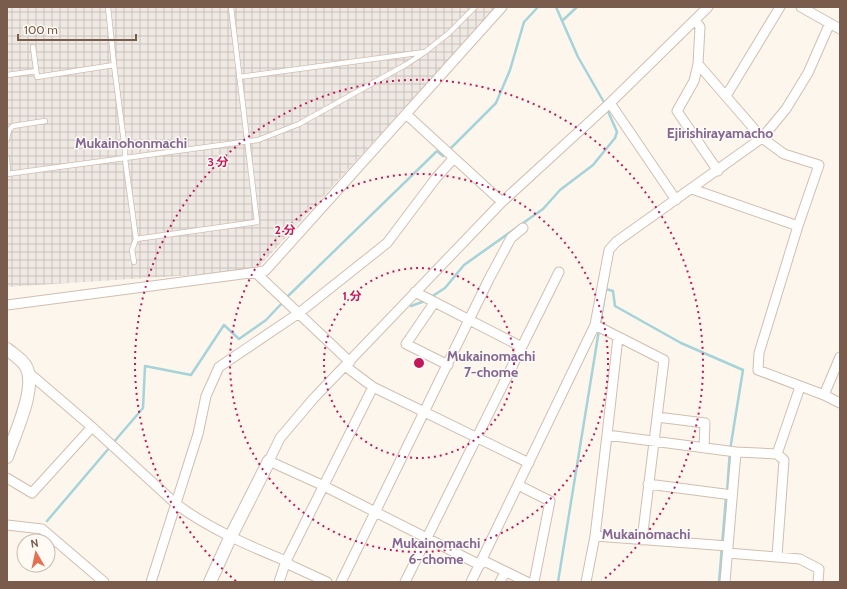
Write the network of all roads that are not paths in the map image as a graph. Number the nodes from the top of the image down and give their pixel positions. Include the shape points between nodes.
1 (108, 7) edge
2 (231, 7) edge
3 (475, 7) edge
4 (502, 7) edge
5 (708, 7) edge
6 (780, 7) edge
7 (801, 7) edge
8 (694, 20) junction
9 (830, 23) junction
10 (840, 29) edge
11 (33, 47) dead end
12 (425, 52) junction
13 (698, 64) junction
14 (114, 65) junction
15 (36, 71) junction
16 (7, 75) edge
17 (240, 77) junction
18 (726, 96) junction
19 (610, 103) junction
20 (406, 114) junction
21 (45, 121) dead end
22 (762, 138) junction
23 (7, 139) edge
24 (248, 142) junction
25 (7, 158) edge
26 (453, 159) junction
27 (125, 160) junction
28 (718, 171) junction
29 (8, 174) edge
30 (692, 189) junction
31 (676, 200) junction
32 (502, 202) junction
33 (798, 226) junction
34 (523, 228) dead end
35 (136, 239) junction
36 (134, 262) dead end
37 (559, 272) dead end
38 (256, 273) junction
39 (415, 292) junction
40 (434, 303) junction
41 (7, 305) edge
42 (299, 313) junction
43 (469, 321) junction
44 (596, 325) junction
45 (618, 337) junction
46 (520, 346) junction
47 (7, 349) edge
48 (840, 357) edge
49 (347, 364) junction
50 (448, 364) junction
51 (29, 373) junction
52 (373, 387) junction
53 (800, 387) junction
54 (824, 395) junction
55 (840, 403) edge
56 (425, 412) junction
57 (657, 417) junction
58 (92, 427) junction
59 (10, 433) edge
60 (607, 435) junction
61 (476, 437) junction
62 (654, 441) junction
63 (704, 448) junction
64 (731, 451) junction
65 (778, 454) junction
66 (7, 457) edge
67 (269, 461) junction
68 (529, 463) junction
69 (7, 478) edge
70 (648, 484) junction
71 (324, 486) junction
72 (518, 486) junction
73 (729, 495) junction
74 (176, 504) junction
75 (376, 512) junction
76 (7, 525) edge
77 (595, 536) junction
78 (230, 538) junction
79 (427, 538) junction
80 (642, 540) junction
81 (728, 550) junction
82 (777, 556) junction
83 (286, 560) junction
84 (481, 562) junction
85 (505, 572) junction
86 (104, 582) edge
87 (151, 582) edge
88 (210, 582) edge
89 (279, 582) edge
90 (327, 582) edge
91 (341, 582) edge
92 (405, 582) edge
93 (471, 582) edge
94 (500, 582) edge
95 (527, 582) edge
96 (534, 582) edge
97 (586, 582) edge
98 (725, 582) edge
99 (818, 582) edge

1 - 14 lane
2 - 17 lane
3 - 12 lane
4 - 20 street
5 - 8 street
6 - 18 street
7 - 9 street
8 - 13 street via 700,27
8 - 19 street
9 - 10 street
9 - 22 street via 808,73 786,109
11 - 15 lane
12 - 17 lane
12 - 24 lane via 299,124
13 - 18 street
13 - 28 street via 694,82 677,111
14 - 15 lane via 37,77
14 - 27 lane
15 - 16 lane
17 - 24 lane
18 - 22 street
19 - 31 street
19 - 32 street
20 - 26 street
20 - 38 street via 265,271
21 - 23 lane via 13,126
22 - 28 street
22 - 33 street via 784,154 819,165
24 - 27 lane
24 - 35 lane via 257,222
25 - 29 lane
26 - 32 street
26 - 42 street via 387,243
27 - 29 lane
27 - 35 lane
28 - 30 street
30 - 31 street
30 - 33 street
31 - 44 street via 616,242 609,250
32 - 39 street
33 - 53 street via 759,354 758,370
34 - 43 street via 511,238
35 - 36 lane via 132,250
37 - 46 street
38 - 41 street
38 - 42 street
39 - 40 street
39 - 49 street
40 - 43 street
40 - 50 street via 406,344
42 - 49 street
42 - 74 street via 219,367 206,396 198,434
43 - 46 street
43 - 50 street
44 - 45 street
44 - 68 street
45 - 57 street via 664,360
45 - 60 street
46 - 61 street
47 - 51 street via 25,365
48 - 54 street
49 - 52 street
49 - 67 street via 280,438
50 - 56 street
51 - 58 street
51 - 59 street via 27,397
52 - 56 street
52 - 71 street
53 - 54 street
53 - 65 street
54 - 55 street
56 - 61 street
56 - 75 street
57 - 62 street
57 - 63 street via 705,423
58 - 69 street via 32,493
58 - 74 street
59 - 66 street
60 - 62 street
60 - 77 street
61 - 68 street
61 - 79 street
62 - 63 street
62 - 70 street
63 - 64 street
64 - 65 street
64 - 73 street
65 - 82 street via 784,460
67 - 71 street
67 - 78 street
68 - 72 street
70 - 73 street
70 - 80 street
71 - 75 street
71 - 83 street
72 - 84 street
72 - 96 street via 550,502
73 - 81 street
74 - 78 street
74 - 87 street
75 - 79 street
75 - 91 street
76 - 86 street via 42,528
77 - 80 street
77 - 97 street
78 - 83 street
78 - 88 street
79 - 84 street
79 - 92 street
80 - 81 street
81 - 82 street
81 - 98 street
82 - 99 street via 800,559 819,570
83 - 89 street
83 - 90 street via 290,565
84 - 85 street
84 - 93 street
85 - 94 street
85 - 95 street

